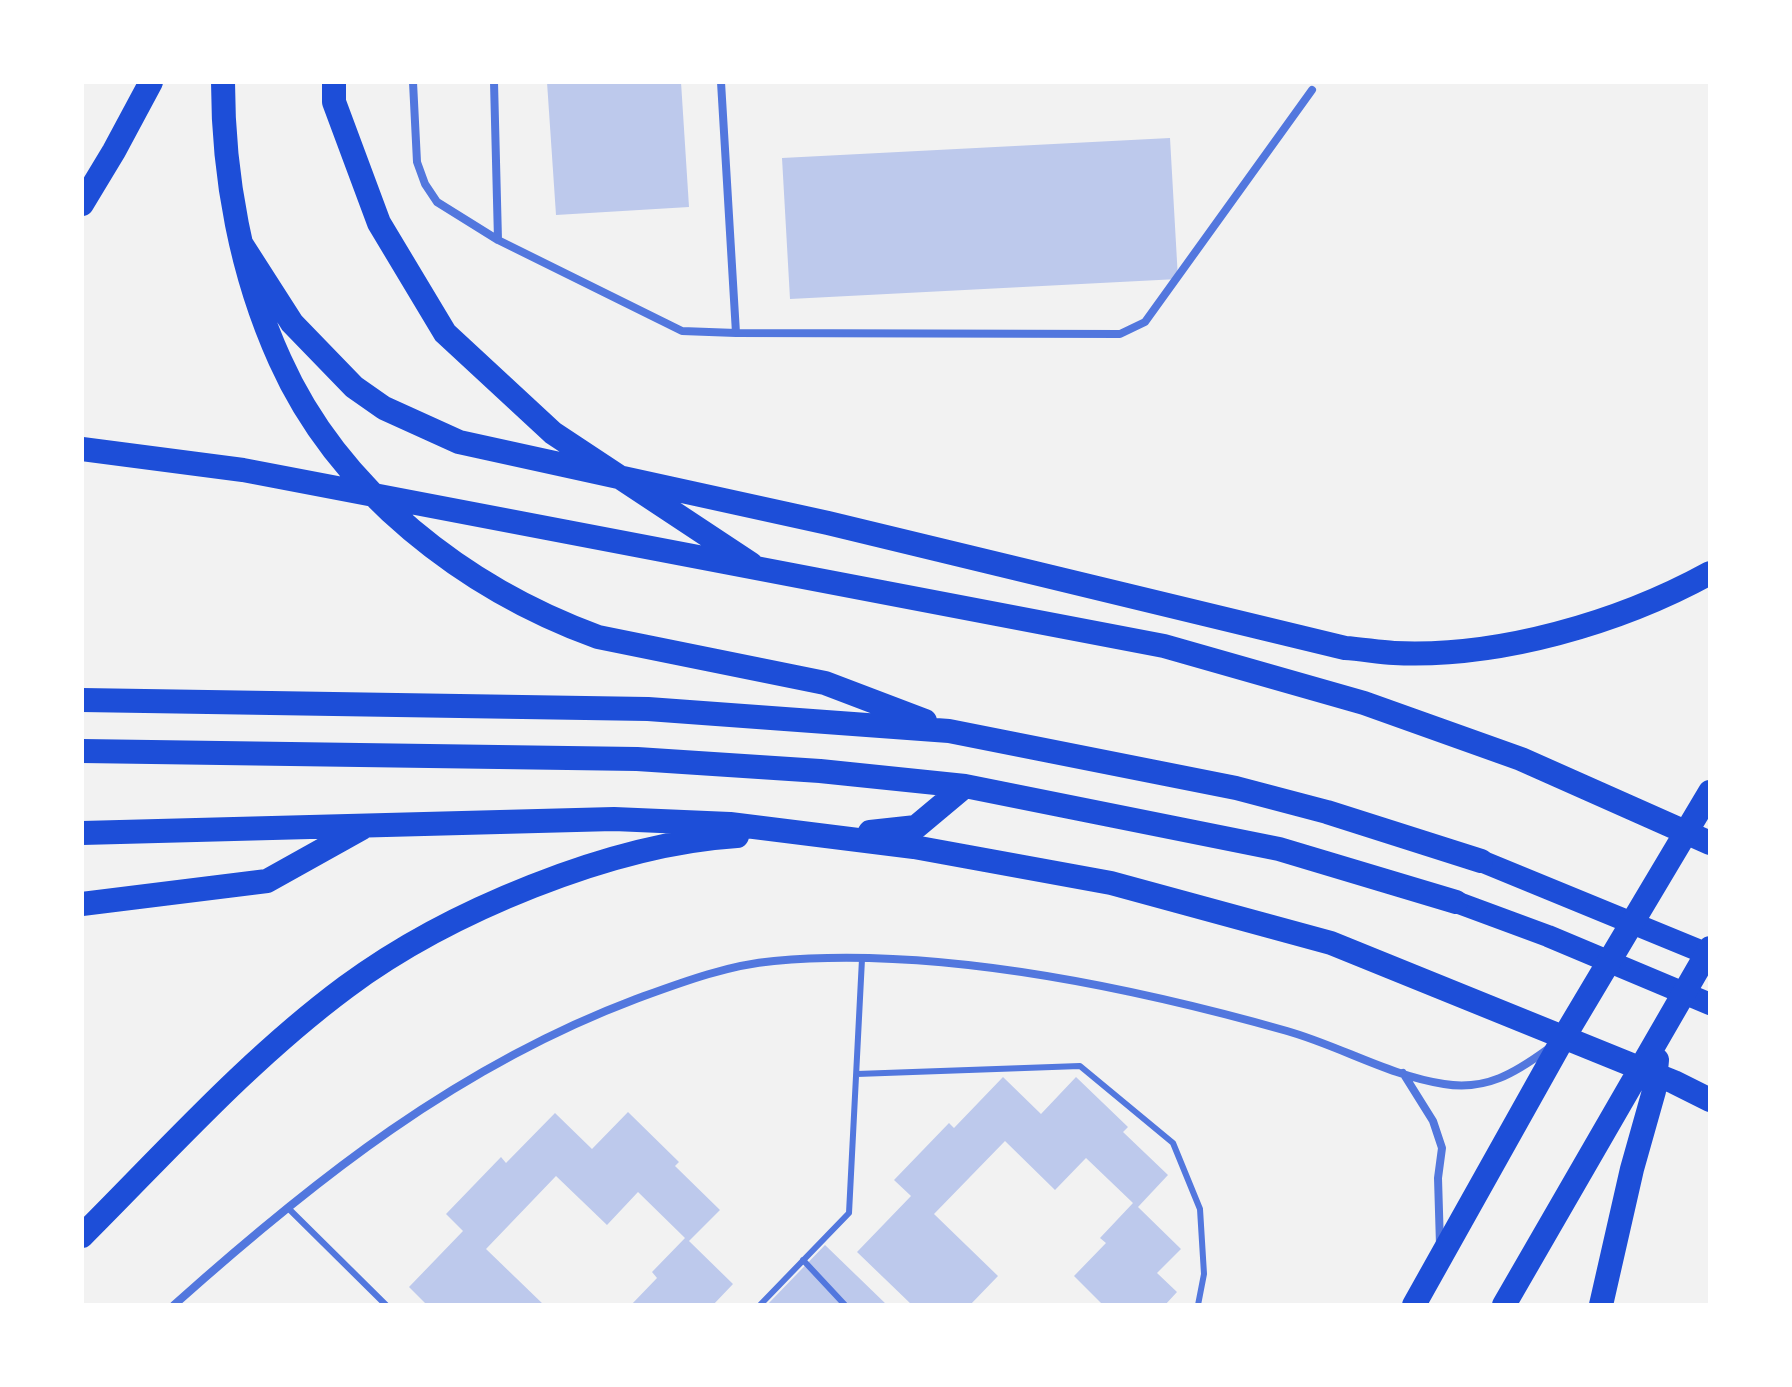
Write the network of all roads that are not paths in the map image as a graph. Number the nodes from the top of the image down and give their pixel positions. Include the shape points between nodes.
1 (151, 82) edge
2 (223, 82) edge
3 (334, 82) edge
4 (413, 82) edge
5 (494, 82) edge
6 (721, 82) edge
7 (1312, 90) dead end
8 (82, 204) edge
9 (498, 240) junction
10 (242, 245) junction
11 (736, 333) junction
12 (82, 449) edge
13 (761, 570) junction
14 (1710, 573) edge
15 (82, 700) edge
16 (949, 731) junction
17 (82, 751) edge
18 (965, 786) junction
19 (1710, 792) edge
20 (364, 826) junction
21 (82, 833) edge
22 (1710, 843) edge
23 (1481, 861) joint
24 (1456, 902) joint
25 (82, 904) edge
26 (1710, 948) edge
27 (1710, 955) edge
28 (862, 959) junction
29 (1710, 1004) edge
30 (1660, 1034) junction
31 (1564, 1037) junction
32 (1403, 1073) junction
33 (857, 1074) junction
34 (1710, 1100) edge
35 (288, 1208) junction
36 (82, 1236) edge
37 (1441, 1258) junction
38 (803, 1260) junction
39 (174, 1305) edge
40 (386, 1305) edge
41 (760, 1305) edge
42 (845, 1305) edge
43 (1198, 1305) edge
44 (1414, 1305) edge
45 (1504, 1305) edge
46 (1601, 1305) edge

1 - 8 highway
2 - 10 highway via 228,173
3 - 13 highway via 334,102 379,223 445,333 553,433
4 - 9 street via 417,162 425,184 437,202
5 - 9 street
6 - 11 street
7 - 11 street via 1145,322 1120,334
9 - 11 street via 682,331
10 - 14 highway via 292,323 354,387 384,408 459,442 828,523 1345,648 1452,651 1559,632 1630,612
10 - 16 highway via 280,362 338,455 398,517 461,568 520,604 598,637 825,683
12 - 13 highway via 243,470
13 - 22 highway via 1164,646 1364,703 1521,759
15 - 16 highway via 648,709
16 - 23 highway via 1236,788
17 - 18 highway via 637,759
18 - 24 highway via 1279,849
18 - 36 highway via 916,827 720,837 666,847 535,885 452,924 358,979 292,1030
19 - 31 highway
20 - 21 highway
20 - 25 highway via 267,881
20 - 34 highway via 614,819 730,824 914,847 1111,883 1331,943
23 - 27 highway
24 - 29 highway
26 - 30 highway
28 - 32 street via 959,965 1118,990 1291,1032
28 - 33 lane
28 - 35 street via 771,961 731,969 595,1015 459,1084
30 - 45 highway
30 - 46 highway via 1654,1091
31 - 32 street via 1520,1070 1489,1083 1446,1085
31 - 37 highway
32 - 37 street via 1422,1098 1442,1148
33 - 38 lane via 849,1213
33 - 43 lane via 1080,1066 1173,1143 1200,1209 1204,1274
35 - 39 street
35 - 40 lane
37 - 44 highway
38 - 41 lane
38 - 42 lane

